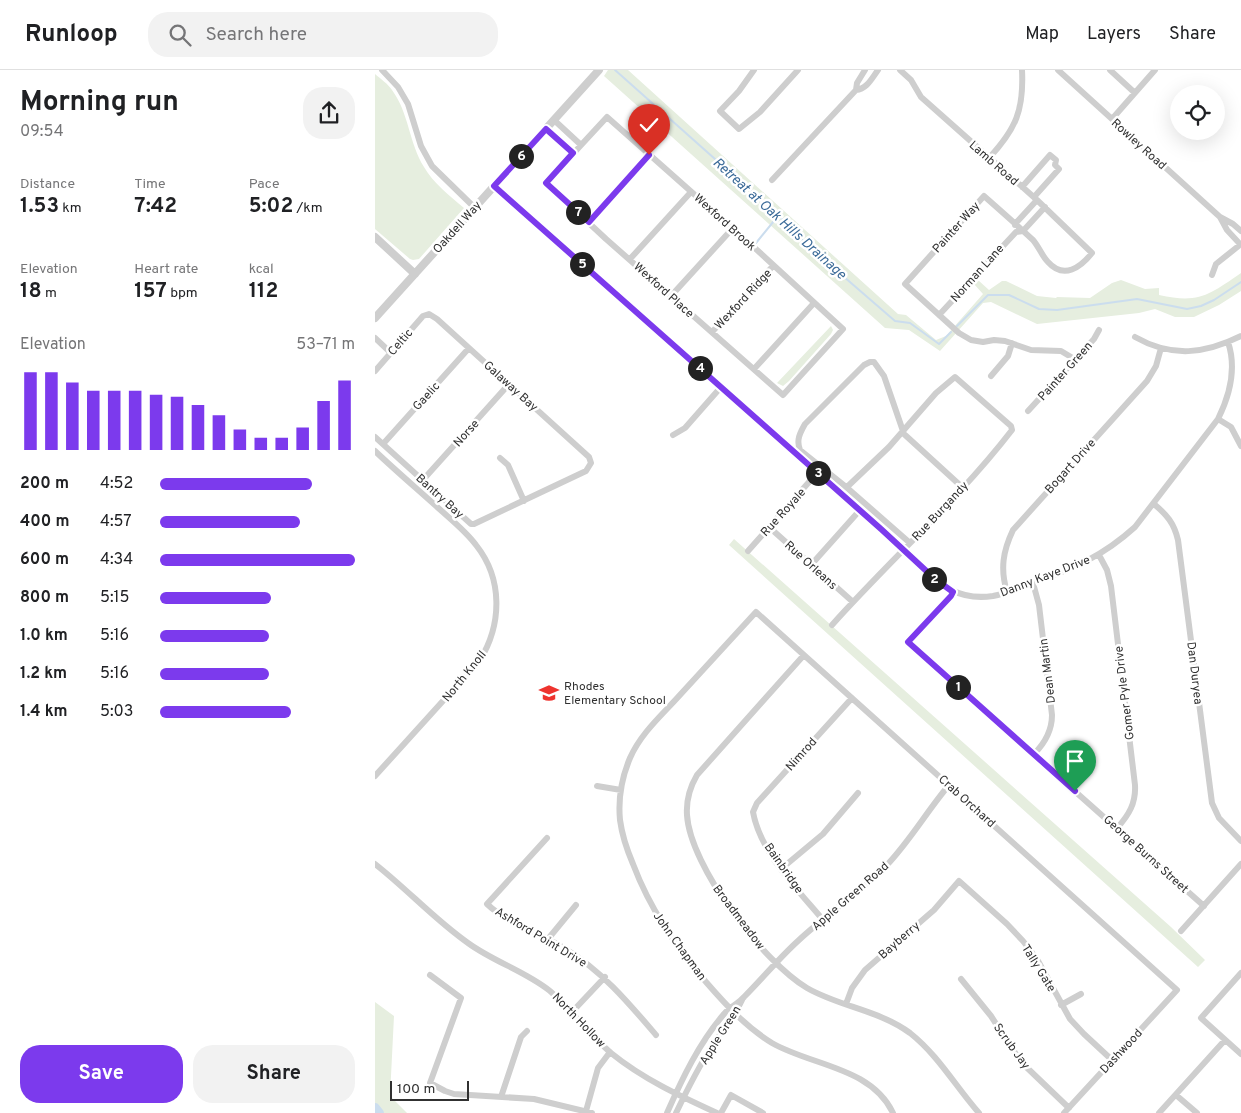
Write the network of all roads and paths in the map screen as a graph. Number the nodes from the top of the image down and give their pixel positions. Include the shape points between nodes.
1 (382, 70) edge
2 (599, 70) edge
3 (754, 70) edge
4 (798, 70) edge
5 (865, 70) edge
6 (878, 70) edge
7 (901, 70) edge
8 (1022, 70) edge
9 (1058, 70) edge
10 (1110, 70) edge
11 (1155, 70) edge
12 (856, 90) junction
13 (1135, 93) junction
14 (1112, 119) junction
15 (554, 120) junction
16 (546, 129) junction
17 (570, 135) junction
18 (562, 144) junction
19 (581, 145) junction
20 (573, 153) junction
21 (649, 155) junction
22 (989, 158) junction
23 (772, 180) dead end
24 (494, 186) junction
25 (1021, 187) junction
26 (691, 192) junction
27 (1035, 199) junction
28 (475, 208) junction
29 (1045, 208) junction
30 (1220, 217) junction
31 (589, 222) junction
32 (1015, 224) junction
33 (732, 229) junction
34 (1019, 231) junction
35 (1241, 231) edge
36 (375, 237) edge
37 (1241, 244) edge
38 (1092, 253) joint
39 (629, 259) junction
40 (773, 266) junction
41 (415, 274) junction
42 (1212, 275) dead end
43 (671, 296) junction
44 (815, 303) junction
45 (427, 314) joint
46 (939, 315) junction
47 (375, 318) edge
48 (1099, 330) dead end
49 (712, 332) junction
50 (1241, 336) edge
51 (1135, 337) dead end
52 (375, 338) edge
53 (1228, 342) junction
54 (1012, 343) junction
55 (469, 348) junction
56 (1161, 348) junction
57 (391, 353) junction
58 (1076, 360) junction
59 (754, 369) junction
60 (375, 370) edge
61 (991, 376) dead end
62 (509, 384) junction
63 (721, 387) junction
64 (783, 395) joint
65 (1028, 411) dead end
66 (1218, 419) junction
67 (903, 430) junction
68 (673, 435) dead end
69 (375, 437) edge
70 (383, 444) junction
71 (1241, 446) edge
72 (375, 451) edge
73 (500, 458) dead end
74 (591, 463) joint
75 (817, 472) junction
76 (423, 481) junction
77 (962, 487) junction
78 (847, 488) junction
79 (842, 494) junction
80 (525, 501) junction
81 (1154, 504) junction
82 (860, 510) junction
83 (769, 527) junction
84 (910, 543) junction
85 (903, 550) junction
86 (748, 551) dead end
87 (1099, 555) junction
88 (811, 565) junction
89 (1033, 583) junction
90 (953, 592) junction
91 (1007, 592) junction
92 (853, 602) junction
93 (756, 612) joint
94 (832, 625) dead end
95 (804, 655) junction
96 (852, 698) junction
97 (1034, 754) junction
98 (375, 776) edge
99 (949, 785) junction
100 (597, 786) dead end
101 (621, 790) junction
102 (858, 793) dead end
103 (753, 812) joint
104 (1117, 828) junction
105 (547, 838) dead end
106 (1241, 841) edge
107 (375, 864) edge
108 (1241, 864) edge
109 (781, 869) junction
110 (959, 881) joint
111 (576, 905) dead end
112 (1204, 906) junction
113 (823, 920) junction
114 (1181, 931) dead end
115 (548, 939) junction
116 (775, 963) junction
117 (1241, 973) edge
118 (430, 975) dead end
119 (605, 978) junction
120 (961, 979) dead end
121 (1177, 990) joint
122 (1081, 994) dead end
123 (742, 999) junction
124 (846, 1004) junction
125 (1061, 1005) junction
126 (729, 1009) junction
127 (572, 1012) junction
128 (735, 1014) junction
129 (527, 1031) dead end
130 (656, 1035) dead end
131 (1225, 1040) junction
132 (610, 1052) junction
133 (1241, 1054) edge
134 (1113, 1060) junction
135 (676, 1093) junction
136 (1176, 1095) junction
137 (501, 1097) junction
138 (684, 1097) junction
139 (1067, 1111) edge
140 (589, 1112) edge
141 (667, 1113) edge
142 (676, 1113) edge
143 (717, 1113) edge
144 (721, 1113) edge
145 (763, 1113) edge
146 (893, 1113) edge
147 (979, 1113) edge
148 (1159, 1113) edge
149 (1197, 1113) edge

1 - 28 street via 406,100 421,146 432,166
2 - 15 street, Oakdell Way
3 - 4 street via 720,111 739,129 760,112
5 - 12 street
6 - 12 street via 868,85
7 - 22 street, Lamb Road via 921,98
8 - 22 street via 1022,96 1017,116 1009,135
9 - 14 street, Rowley Road
10 - 13 street
11 - 13 street
12 - 23 street
13 - 14 street
14 - 30 street, Rowley Road
15 - 16 street, Oakdell Way
15 - 17 street
16 - 18 street
16 - 24 street, Oakdell Way
17 - 18 street
17 - 19 street
18 - 20 street
19 - 20 street
19 - 21 street, Wexford Brook via 607,117
20 - 31 street, Wexford Place via 546,183
21 - 26 street, Wexford Brook
21 - 31 street
22 - 25 street, Lamb Road
24 - 28 street, Oakdell Way
24 - 63 street, Danny Kaye Drive
25 - 27 street, Lamb Road
25 - 27 street via 1050,155 1056,160 1055,165 1059,169
26 - 33 street, Wexford Brook
26 - 39 street
27 - 29 street, Lamb Road
27 - 32 street
28 - 41 street, Oakdell Way
29 - 34 street, Norman Lane
29 - 38 street, Lamb Road
30 - 35 street, Rowley Road
30 - 37 street, Rowley Road
31 - 39 street, Wexford Place
32 - 34 street, Painter Way
32 - 46 street, Painter Way via 984,196 905,284
33 - 40 street, Wexford Brook
33 - 43 street
34 - 38 street, Painter Way via 1035,243 1054,268 1072,270 1080,267
34 - 46 street, Norman Lane
36 - 41 street
37 - 42 street via 1216,264
39 - 43 street, Wexford Place
40 - 44 street, Wexford Brook
40 - 49 street, Wexford Ridge
41 - 47 street, Oakdell Way
43 - 49 street, Wexford Place
44 - 59 street
44 - 64 street, Wexford Brook via 843,329
45 - 55 street, Galaway Bay
45 - 57 street, Celtic
46 - 54 street, Painter Way via 971,340 983,342 994,337
48 - 58 street, Painter Green
49 - 59 street, Wexford Place
50 - 53 street
51 - 56 street
52 - 57 street
53 - 56 street via 1200,351
53 - 66 street, Danny Kaye Drive via 1232,382
54 - 58 street, Painter Way via 1031,350 1061,351
54 - 61 street via 1008,356
55 - 62 street, Galaway Bay
55 - 70 street, Gaelic
56 - 91 street, Bogart Drive via 1147,381 1013,530 1002,566
57 - 60 street, Celtic
58 - 65 street, Painter Green
59 - 64 street, Wexford Place
62 - 74 street, Galaway Bay via 589,456
62 - 76 street, Norse
63 - 68 street via 685,428
63 - 75 street, Danny Kaye Drive
66 - 71 street via 1231,427
66 - 81 street, Danny Kaye Drive
67 - 77 street
67 - 77 street, Rue Burgandy via 955,377 1011,426 1005,440
67 - 78 street
67 - 78 street via 884,376 874,362 864,365 805,424 799,435 800,450
69 - 70 street, Bantry Bay
70 - 76 street, Bantry Bay
72 - 98 street, North Knoll via 477,546 492,574 497,606 491,637 480,660
73 - 80 street via 508,465
74 - 80 street, Bantry Bay via 585,471
75 - 79 street, Danny Kaye Drive
75 - 83 street, Rue Royale
76 - 80 street, Bantry Bay via 471,524
77 - 84 street, Rue Burgandy
78 - 79 street
78 - 84 street
79 - 82 street, Danny Kaye Drive
81 - 87 street, Danny Kaye Drive via 1135,528
81 - 106 street, Dan Duryea via 1170,519 1178,540 1212,803 1219,818
82 - 85 street, Danny Kaye Drive
82 - 88 street
83 - 86 street, Rue Royale
83 - 88 street, Rue Orleans
84 - 85 street, Rue Burgandy
85 - 90 street, Danny Kaye Drive
85 - 92 street, Rue Burgandy
87 - 89 street, Danny Kaye Drive
87 - 104 street, Gomer Pyle Drive via 1111,586 1135,785 1133,805
88 - 92 street, Rue Orleans
89 - 91 street, Danny Kaye Drive
89 - 97 street, Dean Martin via 1039,605 1052,715 1047,738
90 - 91 street, Danny Kaye Drive via 980,598
90 - 97 street, George Burns Street via 908,642
92 - 94 street, Rue Burgandy
93 - 95 street, Crab Orchard
93 - 101 street, John Chapman via 643,736 630,758
95 - 96 street, Crab Orchard
95 - 116 street, Broadmeadow via 702,768 693,781 687,801 689,828 709,875 737,919
96 - 99 street, Crab Orchard
96 - 103 street, Nimrod via 757,803
97 - 104 street, George Burns Street
99 - 113 street, Apple Green Road via 886,865
99 - 121 street, Crab Orchard
100 - 101 street
101 - 126 street, John Chapman via 619,810 623,835 646,895 672,940
102 - 109 street via 823,834
103 - 109 street, Bainbridge via 761,835
104 - 112 street, George Burns Street
105 - 115 street, Ashford Point Drive via 487,904
107 - 127 street, North Hollow via 461,938 540,983
108 - 112 street
109 - 113 street, Bainbridge
110 - 124 street, Bayberry via 934,910 865,970 852,988
110 - 125 street, Tally Gate via 1023,940
111 - 115 street
112 - 114 street
113 - 116 street, Apple Green Road
115 - 119 street, Ashford Point Drive via 573,953
116 - 123 street, Apple Green Road
116 - 124 street, Broadmeadow via 807,988
117 - 131 street via 1201,1018
118 - 137 street via 461,998 430,1083 454,1094
119 - 127 street
119 - 130 street, Ashford Point Drive
120 - 139 street, Scrub Jay via 991,1016 1021,1062
121 - 134 street, Dashwood
122 - 125 street
123 - 126 street, Apple Green
123 - 128 street, Apple Green
124 - 147 street, Broadmeadow via 889,1020 920,1041
125 - 134 street, Tally Gate via 1077,1027
126 - 128 street, John Chapman
126 - 135 street, Apple Green via 697,1054
127 - 132 street, North Hollow
128 - 138 street, Apple Green
128 - 146 street, John Chapman via 752,1030 792,1053 863,1080 882,1096
129 - 137 street via 521,1037
131 - 133 street
131 - 136 street
132 - 135 street, North Hollow
132 - 140 street via 598,1068
134 - 139 street, Dashwood
135 - 138 street, North Hollow
135 - 141 street, Apple Green
136 - 148 street
136 - 149 street
137 - 140 street via 534,1099
138 - 142 street, Apple Green
138 - 143 street, North Hollow
144 - 145 street via 731,1095

